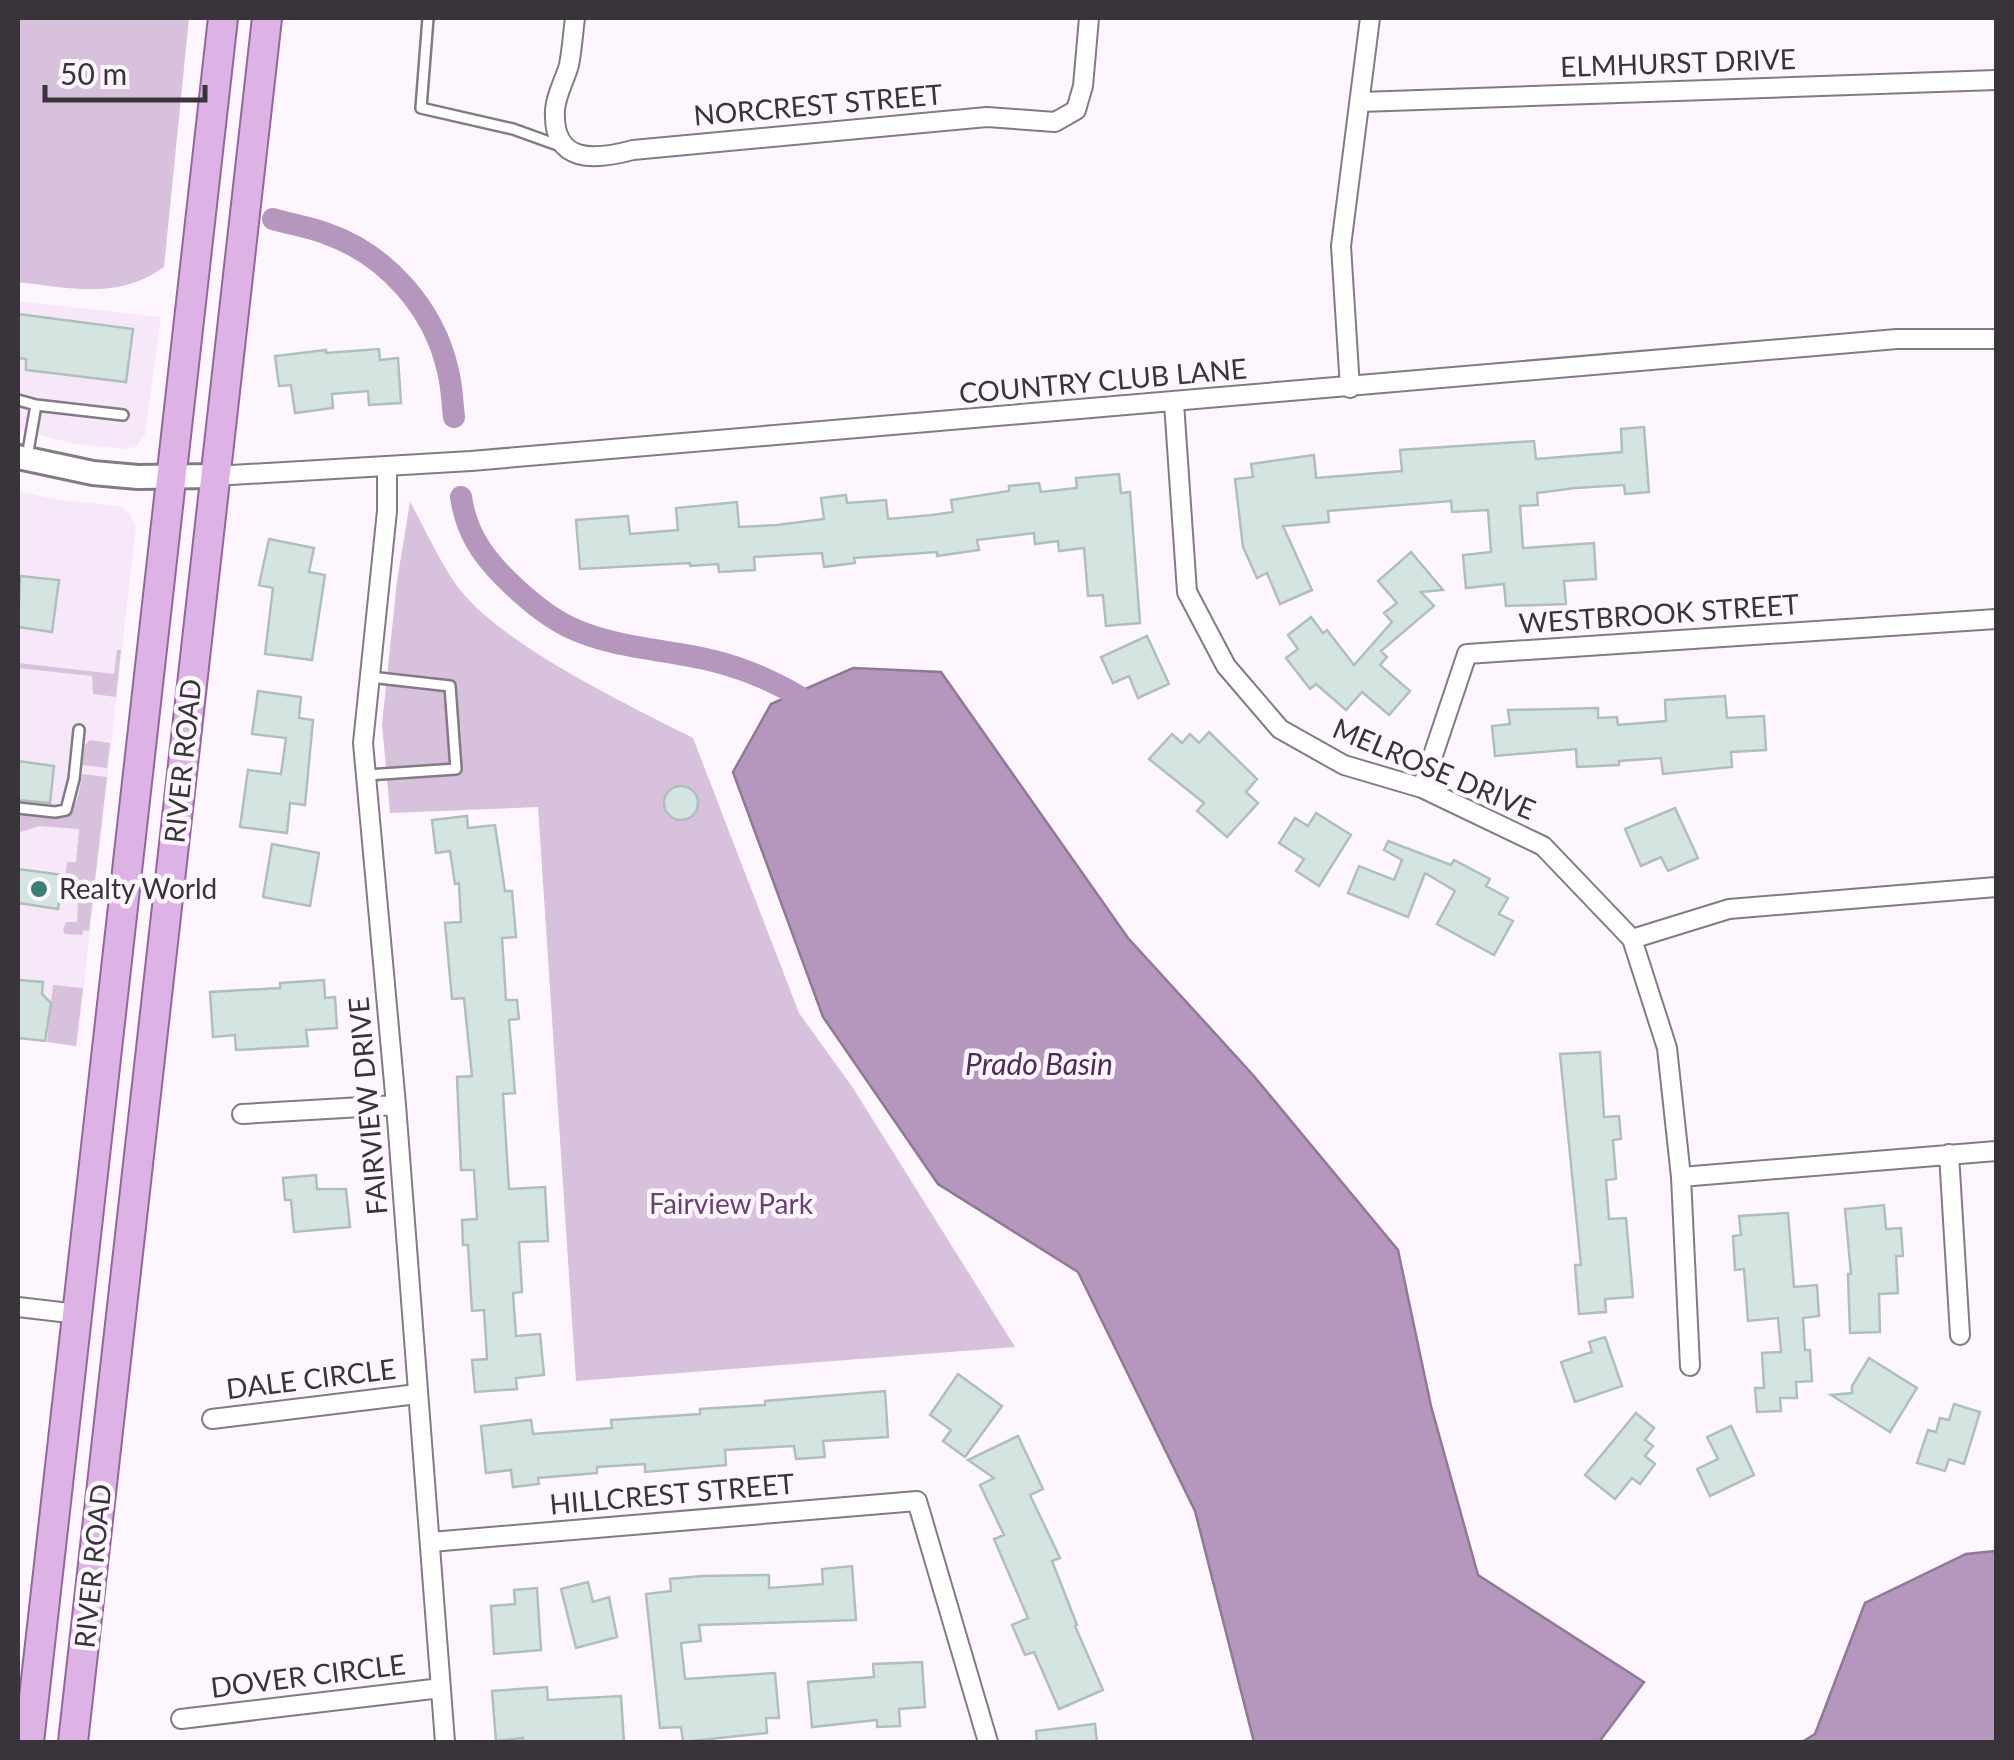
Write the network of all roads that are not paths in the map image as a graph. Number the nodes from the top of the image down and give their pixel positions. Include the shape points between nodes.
1 (223, 18) edge
2 (267, 18) edge
3 (428, 18) edge
4 (574, 18) edge
5 (1089, 18) edge
6 (1370, 18) edge
7 (1996, 80) edge
8 (1361, 102) junction
9 (566, 148) junction
10 (1996, 339) edge
11 (1350, 388) junction
12 (18, 400) edge
13 (1174, 402) junction
14 (36, 405) junction
15 (123, 415) dead end
16 (22, 458) edge
17 (387, 466) junction
18 (173, 476) junction
19 (214, 476) junction
20 (1996, 619) edge
21 (370, 677) junction
22 (79, 730) dead end
23 (366, 774) junction
24 (1422, 788) junction
25 (18, 808) edge
26 (1996, 887) edge
27 (1632, 939) junction
28 (396, 1104) junction
29 (242, 1114) dead end
30 (1996, 1151) edge
31 (1950, 1154) junction
32 (1680, 1178) junction
33 (18, 1306) edge
34 (78, 1314) junction
35 (1960, 1334) dead end
36 (1690, 1366) dead end
37 (417, 1394) junction
38 (212, 1419) dead end
39 (431, 1542) junction
40 (441, 1688) junction
41 (181, 1718) dead end
42 (29, 1742) edge
43 (73, 1742) edge
44 (445, 1742) edge
45 (988, 1742) edge

1 - 18 main road, RIVER ROAD
2 - 19 main road, RIVER ROAD
3 - 9 lane via 421,108
4 - 9 street via 554,111
5 - 9 street, NORCREST STREET via 1076,110 1054,122 987,118 602,158
6 - 8 street
7 - 8 street, ELMHURST DRIVE
8 - 11 street via 1341,246
10 - 11 street, COUNTRY CLUB LANE via 1896,339
11 - 13 street, COUNTRY CLUB LANE
12 - 14 lane
13 - 17 street, COUNTRY CLUB LANE
13 - 24 street, MELROSE DRIVE via 1188,592 1226,666 1280,729 1344,766
14 - 15 lane
14 - 16 lane
16 - 18 street via 93,473
17 - 19 street, COUNTRY CLUB LANE
17 - 21 street, FAIRVIEW DRIVE
18 - 19 street
18 - 34 main road, RIVER ROAD
19 - 43 main road, RIVER ROAD
20 - 24 street, WESTBROOK STREET via 1467,654
21 - 23 street, FAIRVIEW DRIVE
21 - 23 lane via 450,686 456,769
22 - 25 lane via 66,810
23 - 28 street, FAIRVIEW DRIVE
24 - 27 street, MELROSE DRIVE via 1543,846
26 - 27 street via 1729,909
27 - 32 street, MELROSE DRIVE via 1667,1048
28 - 29 street
28 - 37 street, FAIRVIEW DRIVE
30 - 31 street
31 - 32 street
31 - 35 street
32 - 36 street, MELROSE DRIVE
33 - 34 street
34 - 42 main road, RIVER ROAD
37 - 38 street, DALE CIRCLE
37 - 39 street, FAIRVIEW DRIVE
39 - 40 street, FAIRVIEW DRIVE
39 - 45 street, HILLCREST STREET via 917,1501
40 - 41 street, DOVER CIRCLE
40 - 44 street, FAIRVIEW DRIVE

